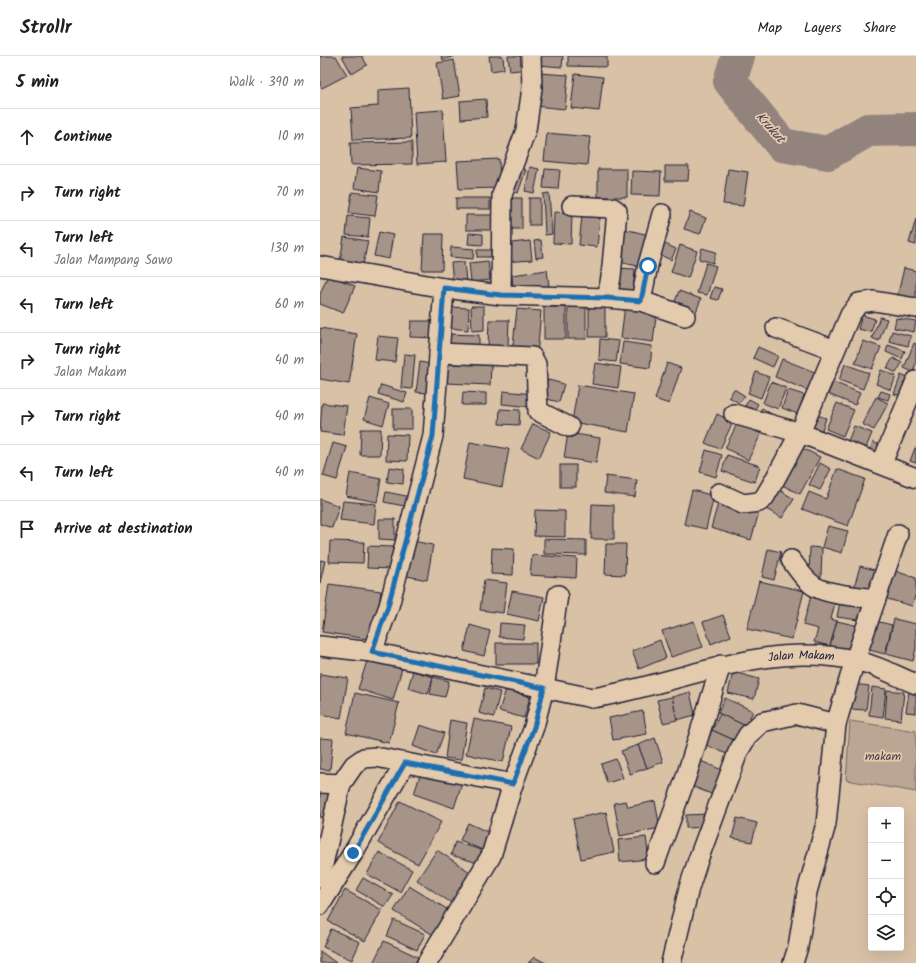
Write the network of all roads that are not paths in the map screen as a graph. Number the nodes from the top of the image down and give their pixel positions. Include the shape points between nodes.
1 (531, 56) edge
2 (572, 206) dead end
3 (662, 214) dead end
4 (320, 266) edge
5 (444, 288) junction
6 (501, 295) junction
7 (607, 298) junction
8 (641, 301) junction
9 (916, 308) edge
10 (685, 316) dead end
11 (776, 328) dead end
12 (835, 350) junction
13 (439, 353) junction
14 (916, 381) edge
15 (734, 414) dead end
16 (569, 427) dead end
17 (800, 433) junction
18 (882, 464) junction
19 (916, 478) edge
20 (719, 493) dead end
21 (898, 534) dead end
22 (791, 560) dead end
23 (558, 595) dead end
24 (876, 599) junction
25 (320, 646) edge
26 (372, 652) junction
27 (855, 660) junction
28 (721, 665) junction
29 (916, 684) edge
30 (544, 688) junction
31 (836, 724) junction
32 (405, 763) junction
33 (320, 783) edge
34 (341, 784) junction
35 (513, 784) junction
36 (655, 863) dead end
37 (320, 878) edge
38 (320, 905) edge
39 (427, 963) edge
40 (671, 963) edge
41 (793, 963) edge

1 - 6 street via 532,88 526,130 502,195
2 - 7 street via 613,208 617,211
3 - 8 street
4 - 5 street
5 - 6 street
5 - 13 street
6 - 7 street
7 - 8 street
8 - 10 street
9 - 12 street via 874,301 859,303 850,315
11 - 12 street
12 - 17 street
13 - 16 street via 532,357 536,361 538,411
13 - 26 street via 433,436 388,606
14 - 18 street
15 - 17 street
17 - 18 street
17 - 20 street via 764,498 759,502 743,504
18 - 19 street
21 - 24 street
22 - 24 street via 815,587 829,592
23 - 30 street
24 - 27 street
25 - 26 street, Jalan Makam
26 - 30 street, Jalan Makam
27 - 28 street, Jalan Makam via 796,654
27 - 29 street
27 - 31 street, Jalan Makam
28 - 30 street, Jalan Makam via 617,694 592,698
28 - 36 street via 686,777
30 - 35 street via 534,727
31 - 40 street via 797,714 762,722 748,735 738,752 698,860
31 - 41 street, Jalan Makam via 826,824 807,892
32 - 34 street via 376,757 364,758 354,765
32 - 35 street
32 - 38 street
33 - 34 street
34 - 37 street
35 - 39 street via 491,856

